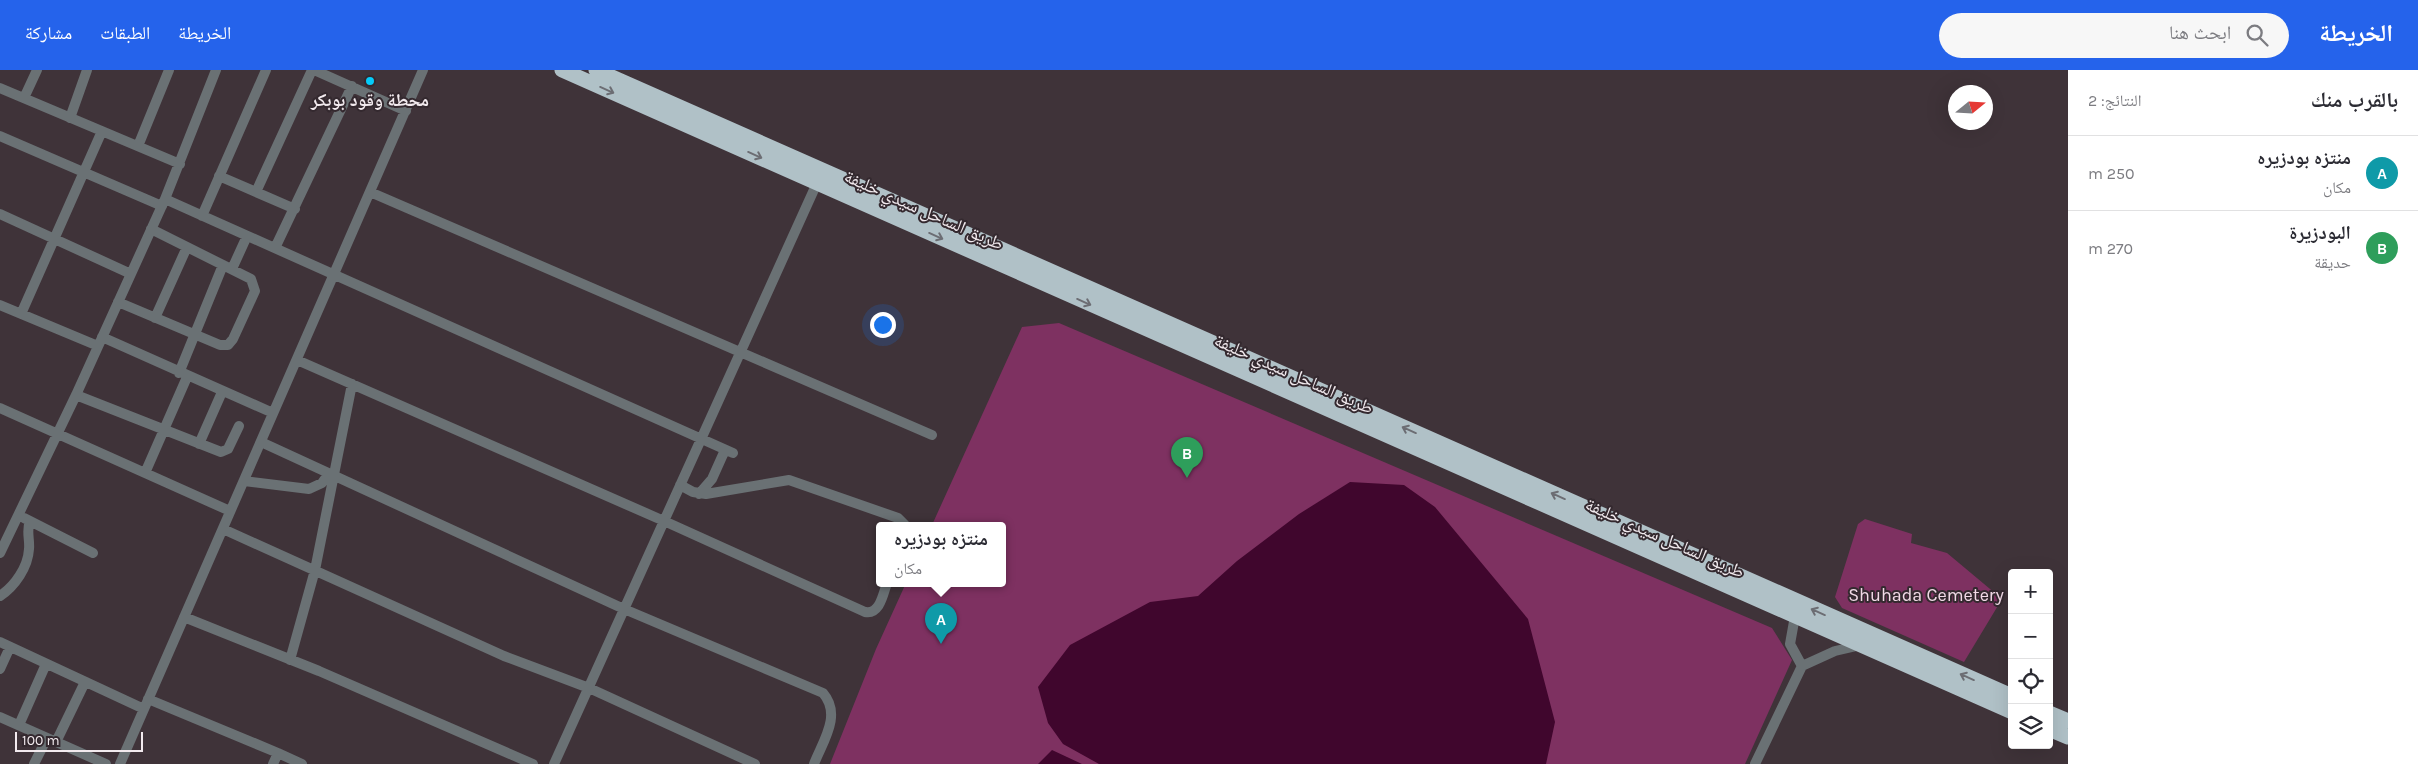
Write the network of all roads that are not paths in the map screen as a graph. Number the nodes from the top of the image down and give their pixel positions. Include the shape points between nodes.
1 (37, 70) edge
2 (87, 70) edge
3 (169, 70) edge
4 (216, 70) edge
5 (266, 70) edge
6 (313, 70) edge
7 (424, 70) edge
8 (562, 70) edge
9 (596, 70) edge
10 (352, 86) junction
11 (0, 88) edge
12 (24, 98) junction
13 (406, 111) junction
14 (70, 118) junction
15 (102, 131) junction
16 (0, 136) edge
17 (138, 146) junction
18 (180, 164) junction
19 (83, 172) junction
20 (219, 176) junction
21 (817, 183) junction
22 (256, 192) junction
23 (370, 192) junction
24 (163, 203) junction
25 (295, 209) junction
26 (0, 214) edge
27 (202, 216) junction
28 (914, 218) junction
29 (151, 229) junction
30 (247, 236) junction
31 (54, 238) junction
32 (187, 247) junction
33 (275, 248) junction
34 (227, 267) junction
35 (131, 274) junction
36 (333, 275) junction
37 (118, 302) junction
38 (0, 305) edge
39 (21, 314) junction
40 (154, 318) junction
41 (195, 335) junction
42 (100, 341) junction
43 (740, 352) junction
44 (297, 360) junction
45 (183, 375) junction
46 (352, 384) junction
47 (222, 392) junction
48 (76, 395) junction
49 (0, 408) edge
50 (273, 413) junction
51 (239, 426) dead end
52 (164, 429) junction
53 (57, 434) junction
54 (932, 435) dead end
55 (701, 440) junction
56 (261, 442) junction
57 (199, 444) junction
58 (145, 473) junction
59 (331, 474) junction
60 (244, 481) junction
61 (680, 486) junction
62 (699, 494) junction
63 (230, 511) junction
64 (18, 515) junction
65 (30, 521) junction
66 (664, 521) junction
67 (901, 522) edge
68 (223, 529) junction
69 (0, 553) edge
70 (93, 553) dead end
71 (315, 570) junction
72 (885, 587) edge
73 (0, 596) edge
74 (624, 608) junction
75 (1795, 616) junction
76 (184, 617) junction
77 (0, 642) edge
78 (1861, 645) junction
79 (10, 647) junction
80 (290, 660) junction
81 (46, 664) junction
82 (1802, 666) junction
83 (0, 669) edge
84 (85, 682) junction
85 (589, 688) junction
86 (2008, 694) edge
87 (146, 704) junction
88 (2008, 710) edge
89 (2053, 715) edge
90 (0, 717) edge
91 (2068, 721) edge
92 (19, 725) junction
93 (2053, 731) edge
94 (2068, 737) edge
95 (51, 740) junction
96 (278, 753) junction
97 (34, 764) edge
98 (106, 764) edge
99 (120, 764) edge
100 (274, 764) edge
101 (302, 764) edge
102 (533, 764) edge
103 (554, 764) edge
104 (755, 764) edge
105 (814, 764) edge
106 (1755, 764) edge

1 - 12 street
2 - 14 street
3 - 17 street
4 - 18 street
5 - 20 street
6 - 10 street
6 - 22 street
7 - 13 street
8 -> 21 highway, طريق الساحل سيدي خليفة
9 - 28 highway
10 - 13 street
10 - 25 street
11 - 12 street
12 - 14 street
13 - 23 street
14 - 15 street
15 - 17 street
15 - 19 street
16 - 19 street
17 - 18 street
18 - 24 street
19 - 24 street
19 - 31 street
20 - 22 street
20 - 27 street
21 - 28 highway, طريق الساحل سيدي خليفة
21 - 43 street
22 - 25 street
23 - 36 street
23 - 43 street
24 - 27 street
24 - 29 street
25 - 33 street
26 - 31 street
27 - 30 street
28 -> 75 highway, طريق الساحل سيدي خليفة
86 -> 28 highway
29 - 32 street
29 - 35 street
30 - 33 street
30 - 34 street
31 - 35 street
31 - 39 street
32 - 34 street
32 - 40 street
33 - 36 street
34 - 41 street
34 - 41 street via 251,279 255,287 233,339 224,346
35 - 37 street
36 - 44 street
36 - 55 street
37 - 40 street
37 - 42 street
38 - 39 street
39 - 42 street
40 - 41 street
41 - 45 street
42 - 45 street
42 - 48 street
43 - 54 street
43 - 55 street
44 - 46 street
44 - 50 street
45 - 47 street
45 - 52 street
46 - 59 street
46 - 66 street
47 - 50 street
47 - 57 street
48 - 52 street
48 - 53 street
49 - 53 street
50 - 56 street
51 - 57 street via 226,451
52 - 57 street
52 - 58 street
53 - 58 street
53 - 64 street
55 - 61 street
55 - 62 street via 729,451
56 - 59 street
56 - 60 street
58 - 63 street
59 - 60 street via 322,483 309,488
59 - 71 street
59 - 74 street
60 - 63 street
61 - 62 street
61 - 66 street
62 - 67 street via 789,480 898,518
63 - 68 street
64 - 65 street
64 - 69 street
65 - 70 street
65 - 73 street via 28,553 16,581
66 - 72 street via 865,612 876,609
66 - 74 street
68 - 71 street
68 - 76 street
71 - 80 street
71 - 85 street via 504,656
74 - 85 street
74 - 105 street via 823,693 828,699 832,718
75 - 78 highway, طريق الساحل سيدي خليفة
75 - 82 street via 1790,644
76 - 80 street
76 - 87 street
77 - 79 street
78 - 82 street via 1835,651
78 - 88 highway, طريق الساحل سيدي خليفة
79 - 81 street
79 - 83 street
80 - 102 street
81 - 84 street
81 - 92 street
82 - 106 street
84 - 87 street
84 - 95 street
85 - 103 street
85 - 104 street
87 - 96 street
87 - 99 street
89 - 91 highway
90 - 92 street
92 - 95 street
93 - 94 highway
95 - 97 street
95 - 98 street
96 - 100 street
96 - 101 street

